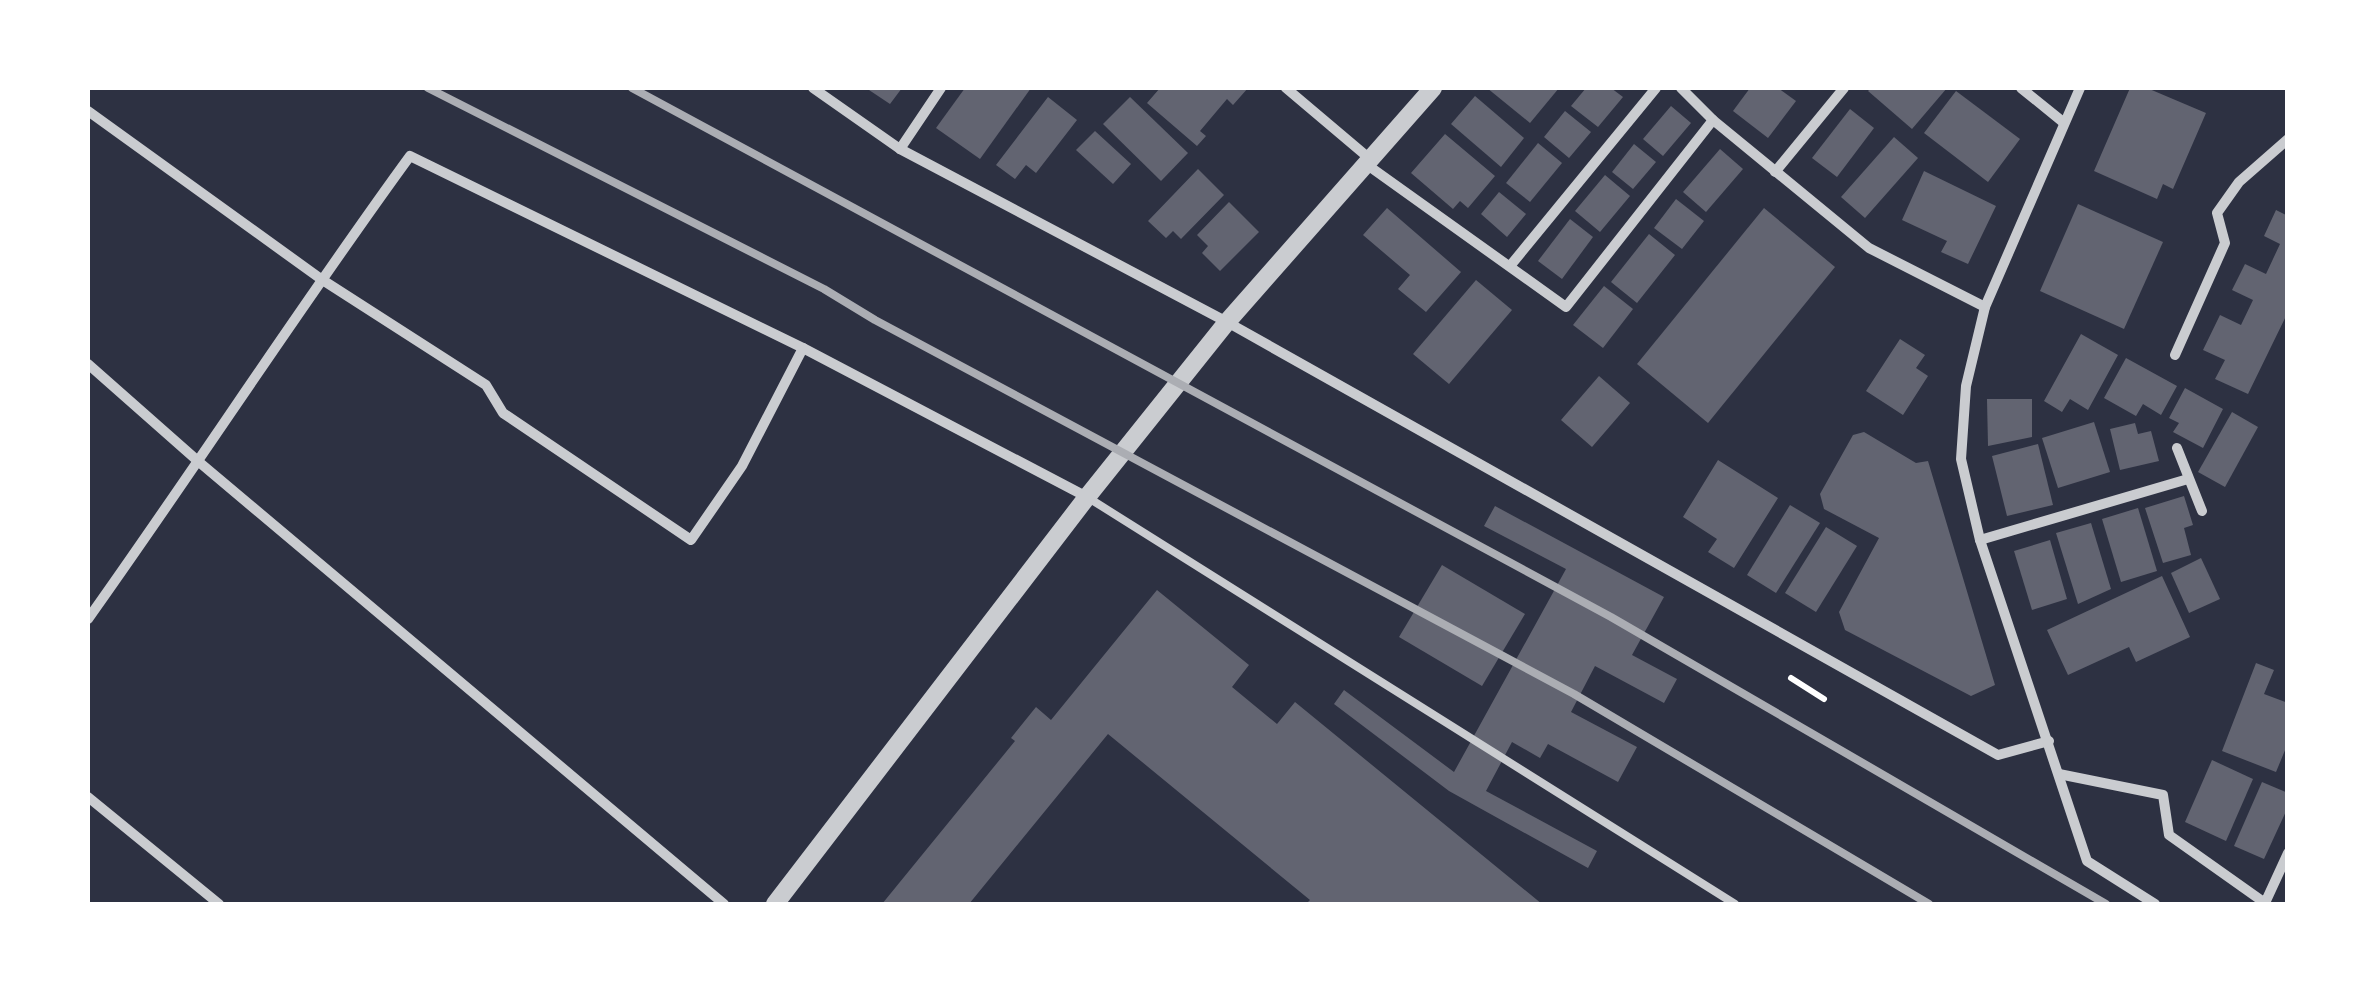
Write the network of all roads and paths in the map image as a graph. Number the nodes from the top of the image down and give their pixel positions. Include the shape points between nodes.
1 (813, 88) edge
2 (941, 88) edge
3 (1286, 88) edge
4 (1432, 88) edge
5 (1656, 88) edge
6 (1681, 88) edge
7 (1844, 88) edge
8 (2022, 88) edge
9 (2080, 88) edge
10 (88, 112) edge
11 (1713, 120) junction
12 (2063, 122) junction
13 (2288, 138) edge
14 (900, 149) junction
15 (1368, 161) junction
16 (1775, 172) junction
17 (1510, 266) junction
18 (321, 279) junction
19 (1985, 307) junction
20 (1227, 322) junction
21 (802, 348) junction
22 (2175, 356) dead end
23 (88, 364) edge
24 (2177, 448) dead end
25 (200, 462) junction
26 (2188, 479) junction
27 (1088, 497) junction
28 (2202, 511) dead end
29 (1980, 540) junction
30 (88, 619) edge
31 (1782, 672) dead end
32 (1824, 699) dead end
33 (2048, 742) junction
34 (2059, 774) junction
35 (88, 797) edge
36 (2288, 853) edge
37 (219, 904) edge
38 (724, 904) edge
39 (775, 904) edge
40 (1735, 904) edge
41 (2155, 904) edge

1 - 14 street
2 - 14 street
3 - 15 street
4 - 15 street
5 - 17 street
6 - 11 street
7 - 16 street
8 - 12 street
9 - 12 street
10 - 18 street
11 - 16 street
11 - 17 street via 1566,307
12 - 19 street
13 - 22 street via 2239,182 2217,213 2225,243
14 - 20 street
15 - 17 street
15 - 20 street
16 - 19 street via 1869,248
18 - 21 street via 410,156
18 - 21 street via 486,385 503,413 691,540 742,466
18 - 25 street
19 - 29 street via 1961,422
20 - 27 street
20 - 33 street via 1998,754
21 - 27 street
23 - 25 street
24 - 26 street
25 - 30 street
25 - 38 street
26 - 28 street
26 - 29 street
27 - 39 street
27 - 40 lane
29 - 33 street
31 - 32 path
33 - 34 street
34 - 36 street via 2163,795 2169,836 2265,902
34 - 41 street via 2088,860
35 - 37 street

